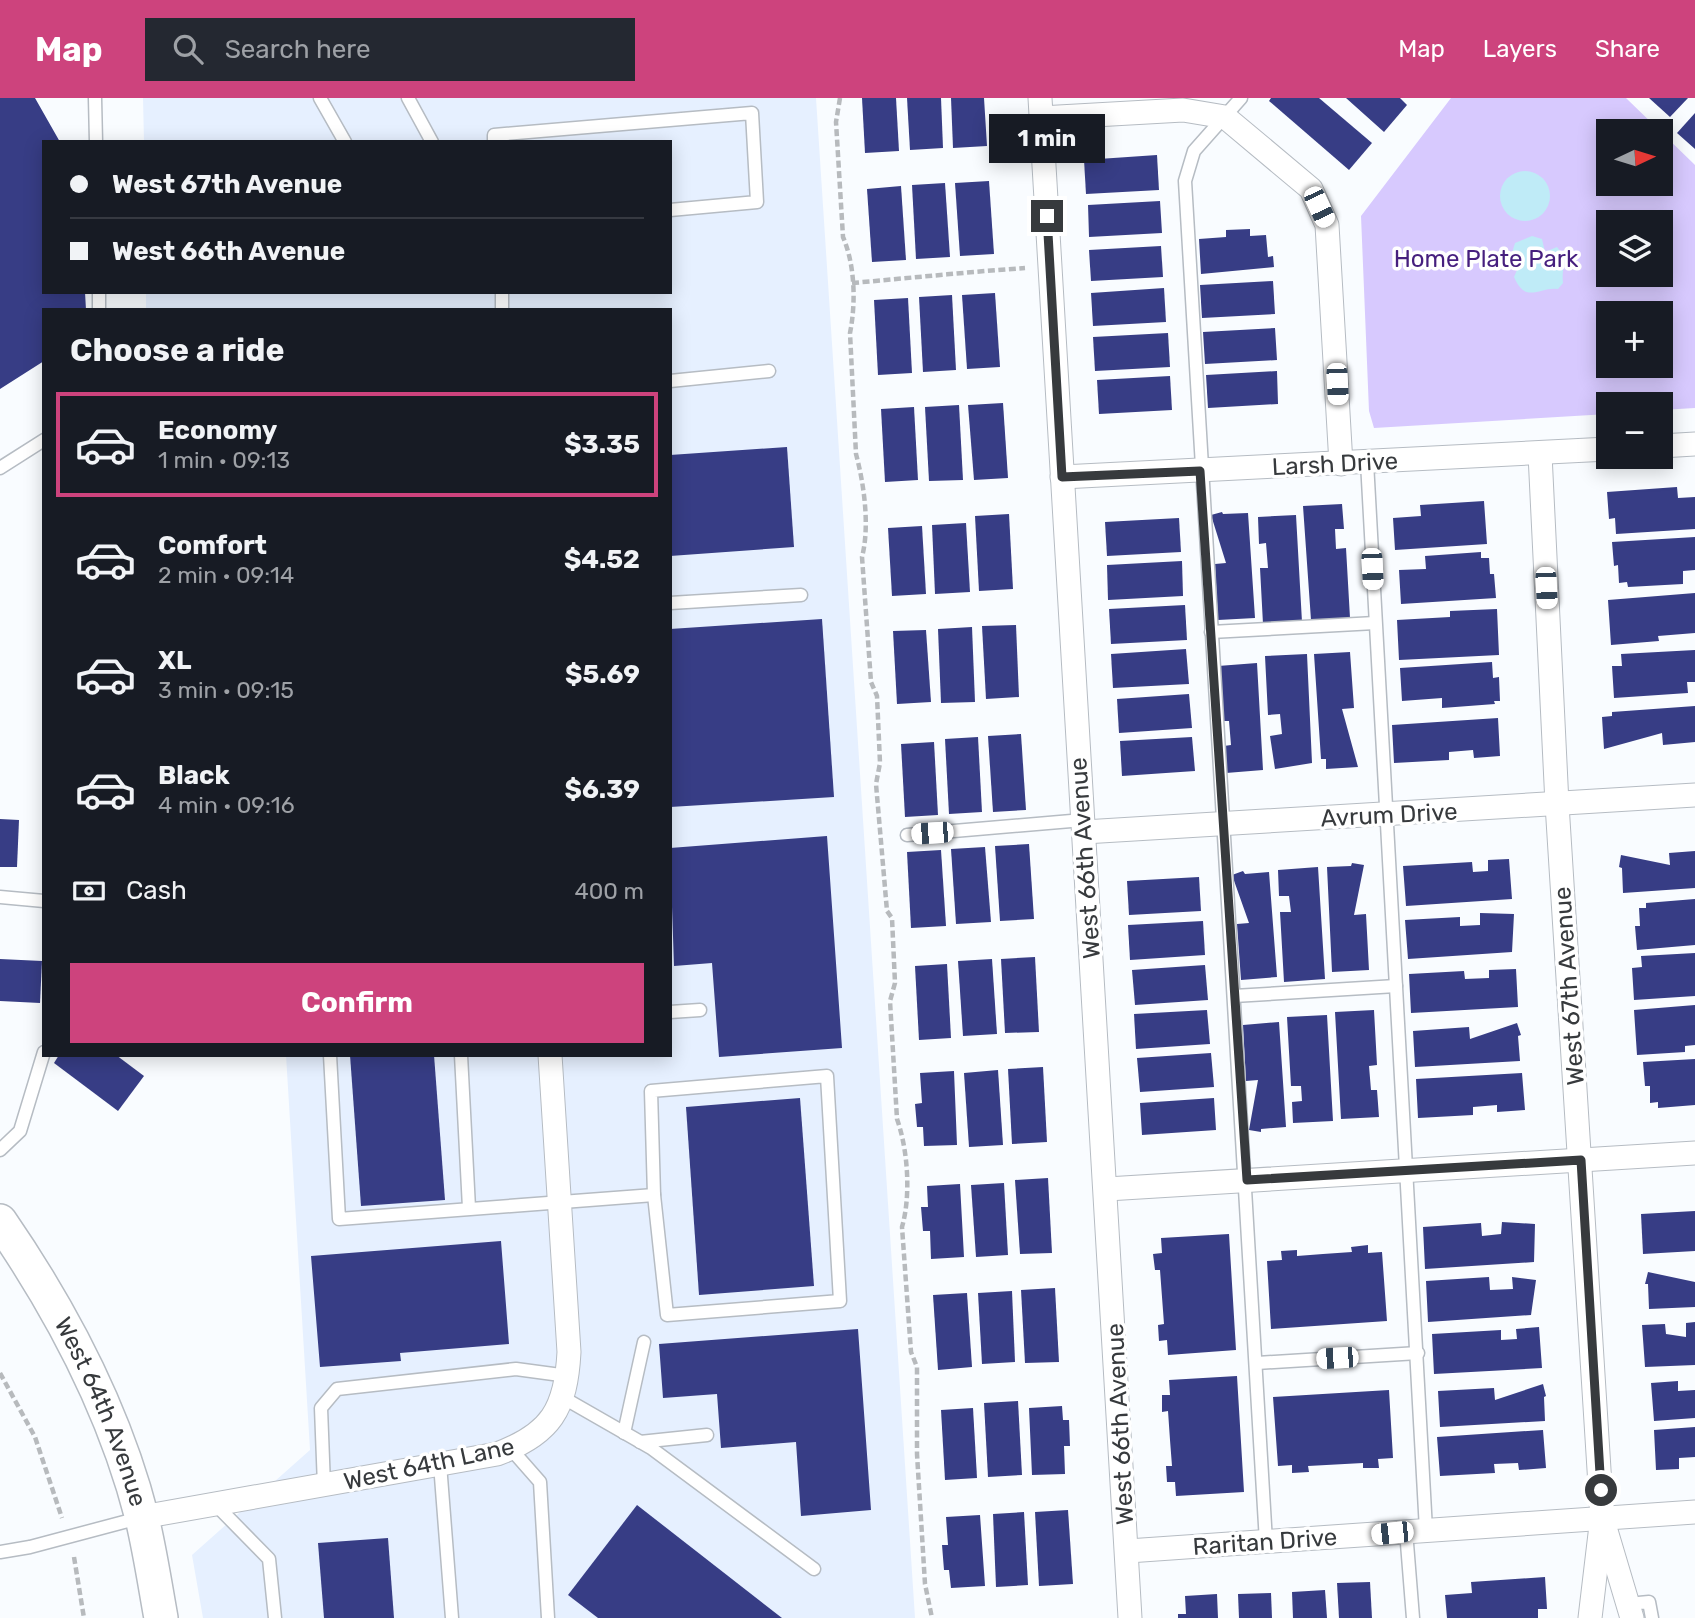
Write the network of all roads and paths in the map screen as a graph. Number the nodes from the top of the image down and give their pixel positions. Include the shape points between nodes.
1 (96, 98) edge
2 (320, 98) edge
3 (408, 98) edge
4 (840, 98) edge
5 (1241, 98) edge
6 (1041, 108) edge
7 (1225, 117) junction
8 (96, 140) edge
9 (344, 140) edge
10 (431, 140) edge
11 (494, 140) edge
12 (672, 210) edge
13 (1049, 266) junction
14 (852, 283) junction
15 (769, 371) dead end
16 (672, 381) edge
17 (42, 441) edge
18 (1695, 443) edge
19 (1673, 445) edge
20 (1596, 450) edge
21 (1540, 454) junction
22 (1367, 461) junction
23 (1341, 464) junction
24 (0, 468) edge
25 (1200, 471) junction
26 (1062, 477) junction
27 (801, 595) dead end
28 (672, 603) edge
29 (1375, 623) junction
30 (1211, 632) junction
31 (1695, 795) edge
32 (1557, 804) junction
33 (1387, 815) junction
34 (1222, 824) junction
35 (1083, 826) junction
36 (907, 835) dead end
37 (0, 897) edge
38 (42, 901) edge
39 (1396, 986) junction
40 (1234, 996) junction
41 (700, 1010) dead end
42 (672, 1012) edge
43 (42, 1057) edge
44 (330, 1057) edge
45 (461, 1057) edge
46 (550, 1057) edge
47 (0, 1150) edge
48 (1695, 1153) edge
49 (1581, 1160) junction
50 (1407, 1171) junction
51 (1247, 1180) junction
52 (1107, 1189) junction
53 (654, 1195) junction
54 (561, 1200) junction
55 (470, 1208) junction
56 (0, 1222) edge
57 (644, 1342) dead end
58 (1418, 1353) junction
59 (1257, 1363) junction
60 (0, 1373) edge
61 (565, 1386) junction
62 (624, 1433) junction
63 (708, 1435) dead end
64 (640, 1442) junction
65 (511, 1449) junction
66 (440, 1464) junction
67 (324, 1486) junction
68 (216, 1506) junction
69 (1695, 1512) edge
70 (142, 1517) junction
71 (1602, 1517) junction
72 (1416, 1530) junction
73 (68, 1536) junction
74 (1266, 1542) junction
75 (1128, 1551) junction
76 (0, 1552) edge
77 (814, 1569) dead end
78 (1630, 1611) edge
79 (84, 1618) edge
80 (161, 1618) edge
81 (275, 1618) edge
82 (452, 1618) edge
83 (548, 1618) edge
84 (932, 1618) edge
85 (1130, 1618) edge
86 (1413, 1618) edge
87 (1590, 1618) edge
88 (1652, 1618) edge

1 - 8 lane
2 - 9 lane
3 - 10 lane
4 - 14 path via 836,122 842,224
5 - 7 lane
6 - 7 street via 1183,110
6 - 13 street, West 66th Avenue
7 - 23 street via 1311,189 1328,225
7 - 25 lane via 1194,151 1185,181
11 - 12 lane via 494,135 752,113 757,202
13 - 14 path
13 - 26 street, West 66th Avenue
14 - 84 path via 856,454 866,542 862,557 870,682 877,696 880,763 876,784 887,911 892,918 895,983 890,1001 907,1211 902,1227 911,1352 917,1367 925,1584
15 - 16 lane
17 - 24 lane
18 - 19 street
20 - 21 street, Larsh Drive
21 - 22 street, Larsh Drive
21 - 32 street, West 67th Avenue
22 - 23 street, Larsh Drive
22 - 29 lane
23 - 25 street, Larsh Drive
25 - 26 street, Larsh Drive
25 - 30 lane
26 - 35 street, West 66th Avenue
27 - 28 lane
29 - 30 lane
29 - 33 lane
30 - 34 lane
31 - 32 street, Avrum Drive
32 - 33 street, Avrum Drive
32 - 49 street, West 67th Avenue
33 - 34 street, Avrum Drive
33 - 39 lane
34 - 35 street, Avrum Drive
34 - 40 lane
35 - 36 lane
35 - 52 street, West 66th Avenue
37 - 38 lane
39 - 40 lane
39 - 50 lane
40 - 51 lane
41 - 42 lane
43 - 47 lane via 20,1131
44 - 55 lane via 339,1219
45 - 55 lane
46 - 54 street
48 - 49 street
49 - 50 street
49 - 71 street, West 67th Avenue
50 - 51 street
50 - 58 lane
51 - 52 street
51 - 59 lane
52 - 75 street, West 66th Avenue
53 - 53 lane via 667,1315 840,1301 827,1076 651,1091
53 - 54 lane
54 - 55 lane
54 - 61 street via 568,1305
56 - 70 street, West 64th Avenue via 52,1301 104,1407
57 - 62 lane
58 - 59 lane
58 - 72 lane
59 - 74 lane
60 - 73 path via 35,1437
61 - 62 lane
61 - 65 street, West 64th Lane via 540,1432
61 - 67 lane via 516,1369 337,1389 321,1408
62 - 64 lane
63 - 64 lane
64 - 77 lane
65 - 66 street, West 64th Lane
65 - 83 lane via 540,1482
66 - 67 street, West 64th Lane
66 - 82 lane
67 - 68 street, West 64th Lane
68 - 70 street, West 64th Lane
68 - 81 lane via 269,1559
69 - 71 street, Raritan Drive
70 - 73 lane
70 - 80 street, West 64th Avenue
71 - 72 street, Raritan Drive
71 - 78 street, West 67th Avenue
71 - 87 street, West 67th Avenue
72 - 74 street, Raritan Drive
72 - 86 lane
73 - 76 lane
73 - 79 path
74 - 75 street, Raritan Drive
75 - 85 street, West 66th Avenue
78 - 88 lane via 1649,1602

